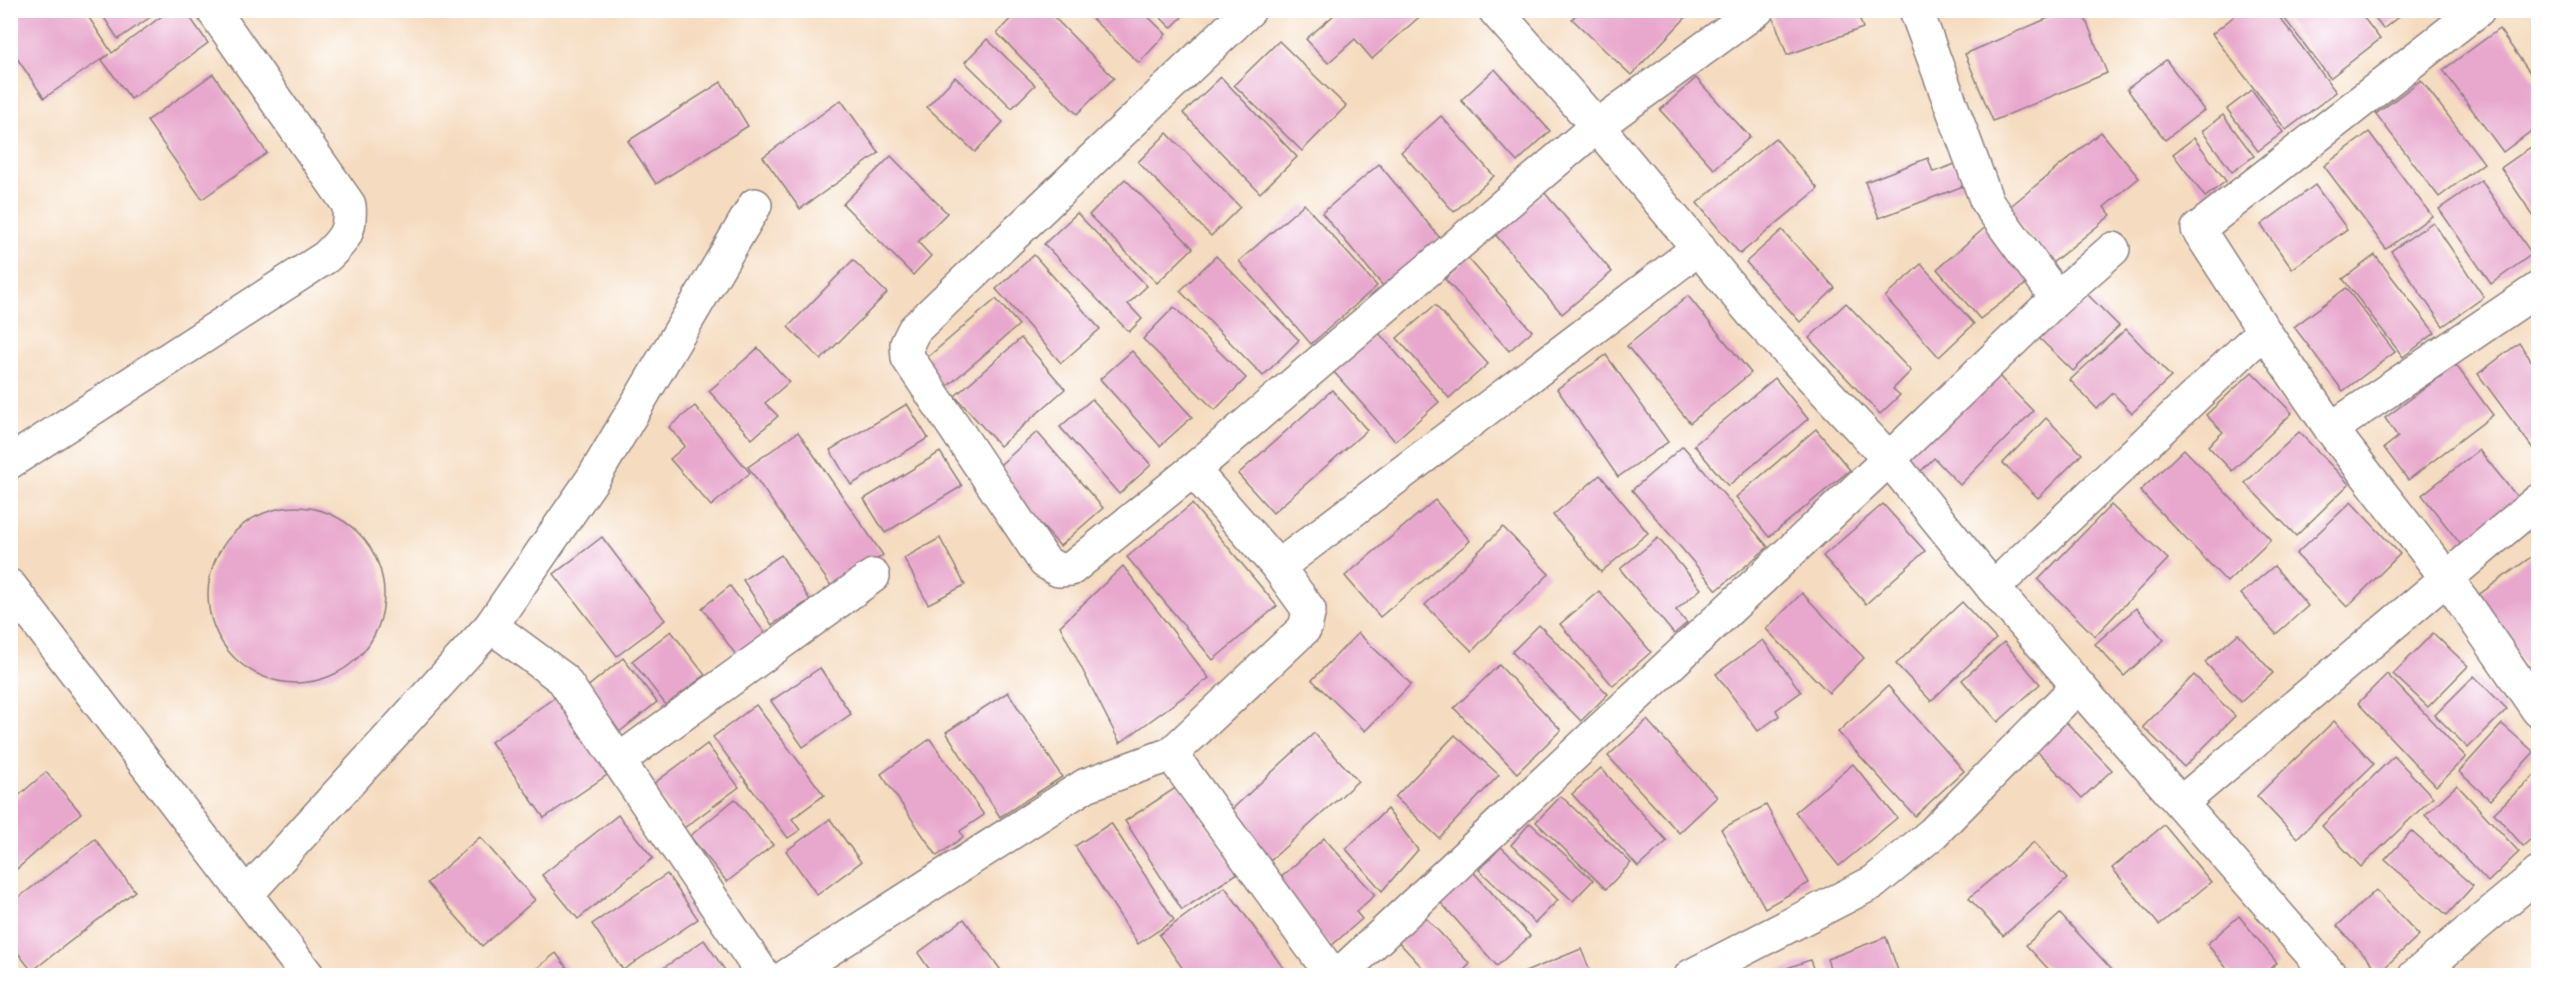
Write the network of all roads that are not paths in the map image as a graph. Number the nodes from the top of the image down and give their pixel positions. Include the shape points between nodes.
1 (213, 10) edge
2 (1249, 10) edge
3 (1495, 10) edge
4 (1757, 10) edge
5 (1916, 10) edge
6 (2478, 10) edge
7 (1597, 126) junction
8 (755, 205) dead end
9 (1699, 248) junction
10 (2113, 249) dead end
11 (2538, 289) edge
12 (2057, 298) junction
13 (2264, 331) junction
14 (2331, 429) junction
15 (1889, 459) junction
16 (10, 462) edge
17 (1193, 470) junction
18 (2538, 501) edge
19 (1278, 567) junction
20 (873, 576) dead end
21 (2446, 578) junction
22 (10, 586) edge
23 (1993, 588) junction
24 (491, 626) junction
25 (2078, 686) junction
26 (2538, 710) edge
27 (1171, 754) junction
28 (618, 761) junction
29 (2182, 802) junction
30 (2538, 874) edge
31 (246, 895) junction
32 (308, 975) edge
33 (764, 975) edge
34 (787, 975) edge
35 (1333, 975) edge
36 (1338, 975) edge
37 (1691, 975) edge
38 (2331, 975) edge
39 (2415, 975) edge

1 - 16 street via 349,205 351,224 341,243 326,257
2 - 17 street via 914,330 907,344 908,358 1045,562 1058,570 1071,569
3 - 7 street
4 - 7 street
5 - 12 street via 1987,202
6 - 13 street via 2198,229
7 - 9 street
7 - 17 street
8 - 24 street via 594,477
9 - 15 street via 1752,313
9 - 19 street
10 - 12 street
11 - 14 street
12 - 15 street
13 - 14 street
13 - 23 street
14 - 21 street
15 - 23 street
15 - 36 street
17 - 19 street
18 - 21 street
19 - 27 street via 1309,610 1305,628
20 - 28 street
21 - 26 street
21 - 29 street
22 - 31 street
23 - 25 street
24 - 28 street via 563,679
24 - 31 street
25 - 29 street
25 - 37 street via 1933,833 1874,882
27 - 34 street via 1086,785
27 - 35 street
28 - 33 street
29 - 38 street
30 - 39 street
31 - 32 street

